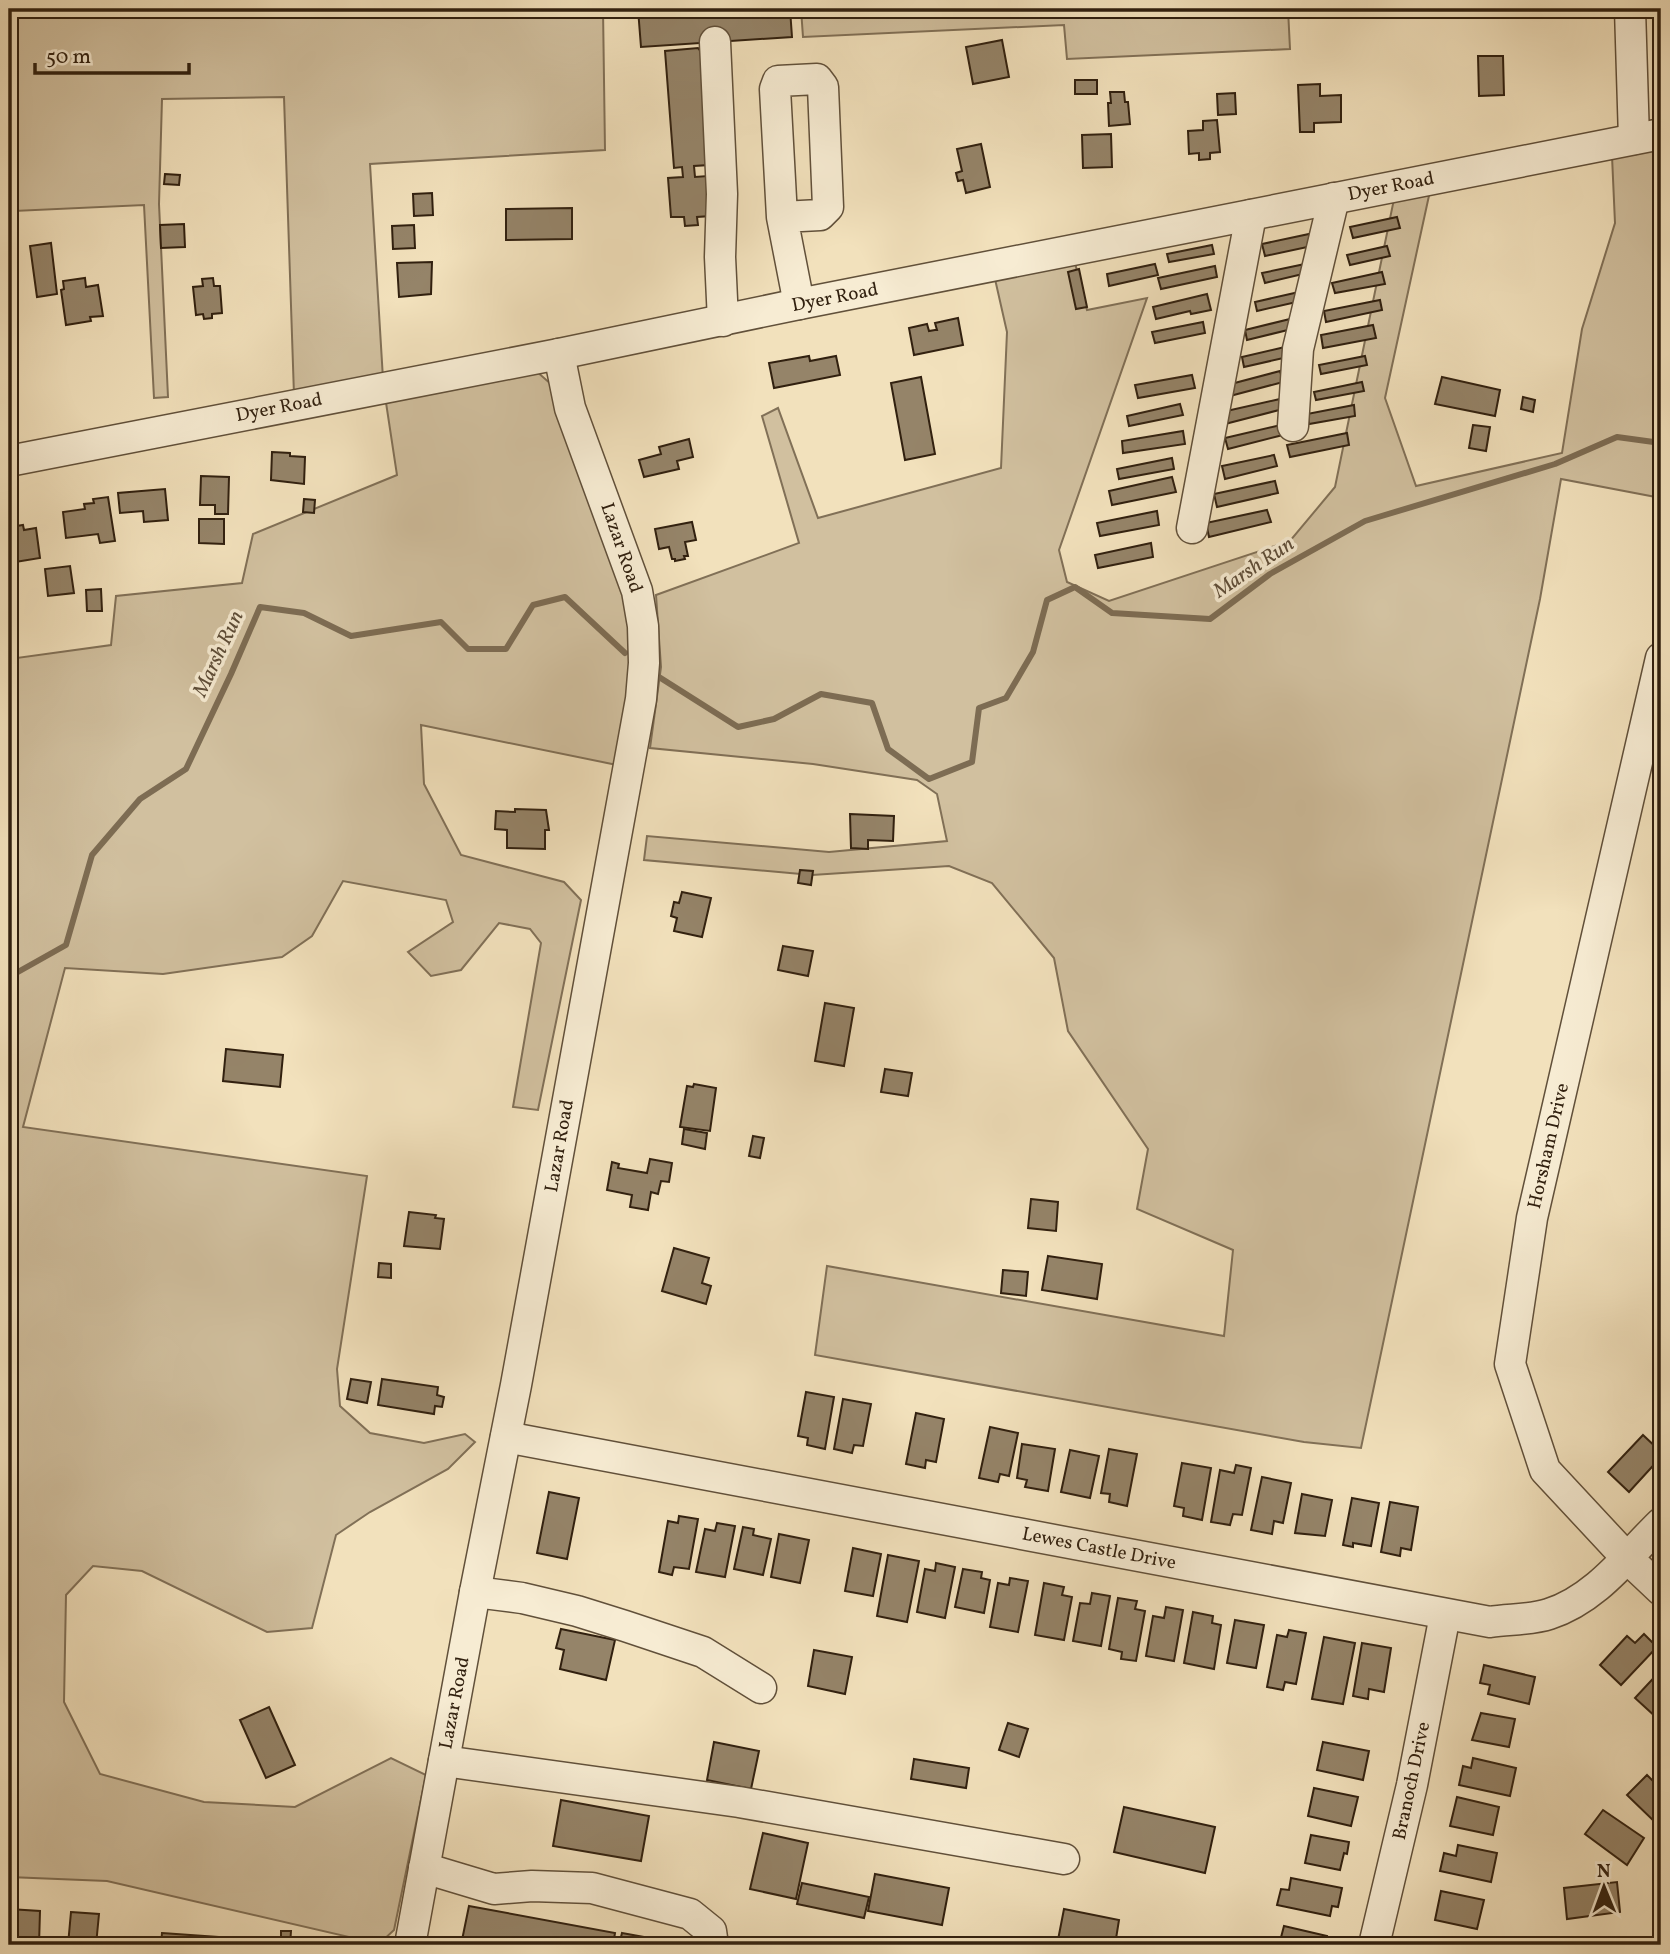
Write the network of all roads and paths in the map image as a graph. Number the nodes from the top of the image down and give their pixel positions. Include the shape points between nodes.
1 (1630, 9) edge
2 (715, 43) dead end
3 (1647, 136) edge
4 (1334, 198) junction
5 (1251, 215) junction
6 (782, 217) dead end
7 (799, 304) junction
8 (723, 321) junction
9 (559, 354) junction
10 (1293, 426) dead end
11 (9, 461) edge
12 (1192, 528) dead end
13 (1661, 658) edge
14 (506, 1437) junction
15 (1661, 1523) edge
16 (1626, 1557) junction
17 (1661, 1590) edge
18 (475, 1592) junction
19 (1445, 1615) junction
20 (761, 1688) dead end
21 (444, 1761) junction
22 (1064, 1859) dead end
23 (425, 1868) junction
24 (410, 1945) edge
25 (713, 1945) edge
26 (1374, 1945) edge

1 - 3 street
2 - 8 street
3 - 4 street, Dyer Road
4 - 5 street, Dyer Road
4 - 10 street via 1298,349
5 - 7 street, Dyer Road
5 - 12 street
6 - 7 street
7 - 8 street, Dyer Road
8 - 9 street, Dyer Road
9 - 11 street, Dyer Road
9 - 14 street, Lazar Road via 570,408 638,591 644,663 636,732
13 - 16 street, Horsham Drive via 1532,1218 1510,1364 1545,1470
14 - 18 street, Lazar Road
14 - 19 street, Lewes Castle Drive
15 - 16 street, Lewes Castle Drive
16 - 17 street, Horsham Drive
16 - 19 street, Lewes Castle Drive via 1592,1592 1546,1615 1490,1622
18 - 20 street via 522,1598 638,1630 703,1652
18 - 21 street, Lazar Road
19 - 26 street, Branoch Drive
21 - 22 street via 739,1802
21 - 23 street, Lazar Road
23 - 24 street, Lazar Road
23 - 25 street via 494,1889 592,1888 690,1913 711,1931

